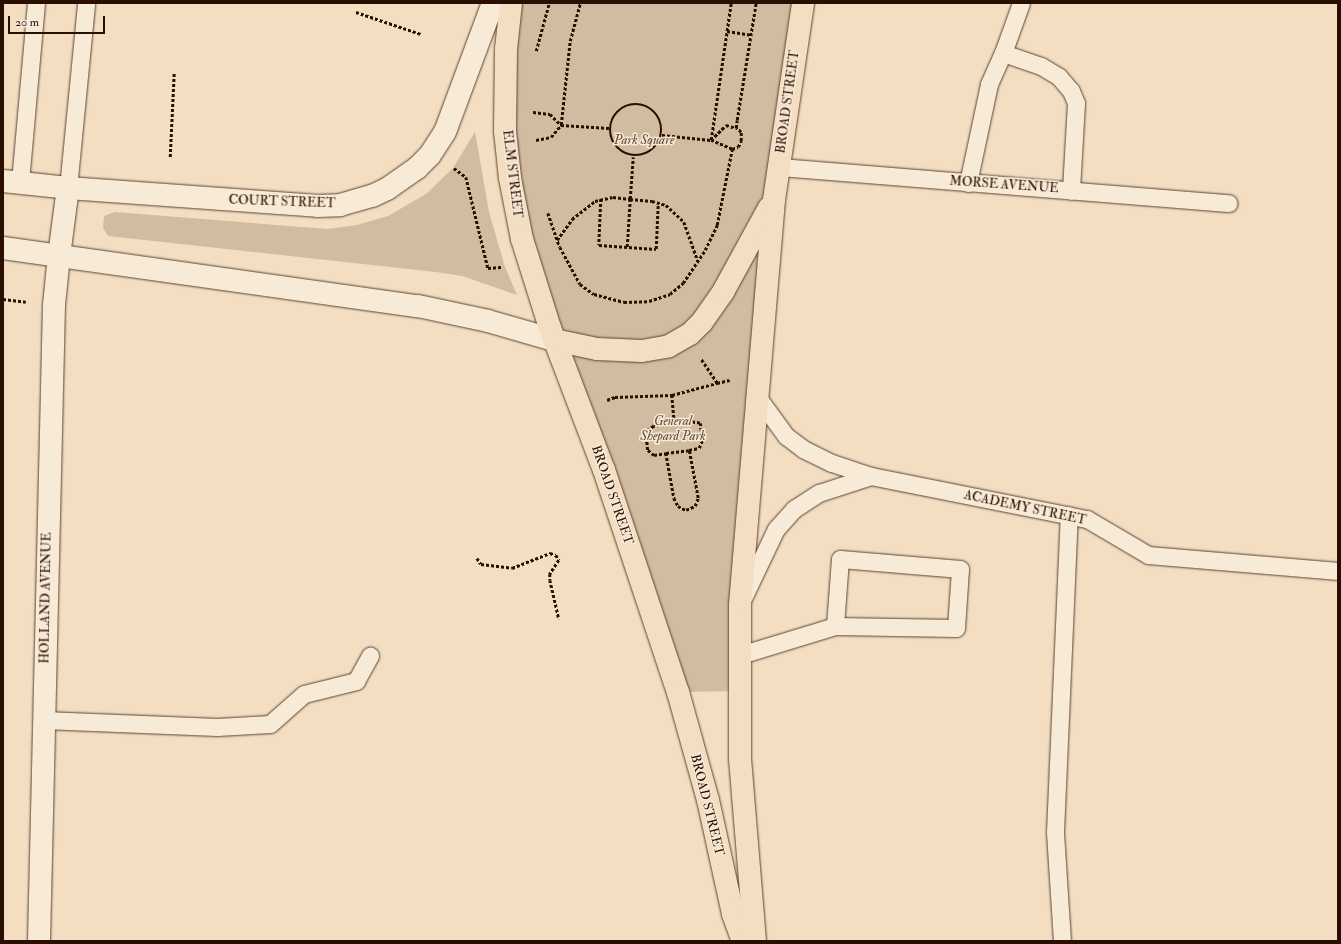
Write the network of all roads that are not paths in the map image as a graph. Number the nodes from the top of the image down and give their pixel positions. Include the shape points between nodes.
1 (36, 3) edge
2 (86, 3) edge
3 (493, 3) edge
4 (511, 3) edge
5 (803, 3) edge
6 (1021, 3) edge
7 (1003, 53) junction
8 (779, 167) junction
9 (11, 181) edge
10 (968, 183) junction
11 (68, 188) junction
12 (1071, 190) junction
13 (774, 200) junction
14 (1229, 203) dead end
15 (3, 248) edge
16 (59, 256) junction
17 (554, 340) junction
18 (756, 395) junction
19 (871, 476) junction
20 (1070, 516) junction
21 (1338, 572) edge
22 (740, 605) junction
23 (835, 626) junction
24 (740, 655) junction
25 (370, 656) dead end
26 (44, 720) junction
27 (40, 941) edge
28 (743, 941) edge
29 (755, 941) edge
30 (1062, 941) edge

1 - 9 lane
2 - 11 lane
3 - 11 main road, COURT STREET via 445,132 430,155 417,168 372,196 340,205 317,206
4 - 17 highway, ELM STREET via 505,88 510,178 527,261
5 - 8 highway, BROAD STREET
6 - 7 lane
7 - 10 lane via 989,84 982,108
7 - 12 lane via 1041,66 1059,77 1071,91 1076,103
8 - 10 lane, MORSE AVENUE
8 - 13 highway, BROAD STREET
9 - 11 main road, COURT STREET
10 - 12 lane, MORSE AVENUE
11 - 16 main road, HOLLAND AVENUE
12 - 14 lane, MORSE AVENUE
13 - 17 highway, BROAD STREET via 719,297 690,334 669,346 642,351 597,349
13 - 18 highway, BROAD STREET
15 - 16 main road
16 - 17 main road via 418,306 488,320
16 - 26 main road, HOLLAND AVENUE via 54,305
17 - 28 highway, BROAD STREET via 604,470 678,692 708,800 733,914
18 - 19 lane, ACADEMY STREET via 786,436 803,449 832,463
18 - 22 highway, BROAD STREET
19 - 20 lane, ACADEMY STREET
19 - 22 lane, ACADEMY STREET via 819,493 794,509 776,529
20 - 21 lane, ACADEMY STREET via 1087,519 1148,555
20 - 30 lane via 1055,832
22 - 24 highway, BROAD STREET
23 - 23 lane via 956,628 960,569 840,559
23 - 24 lane
24 - 29 highway, BROAD STREET via 740,759
25 - 26 lane via 356,681 304,694 270,724 217,727
26 - 27 main road, HOLLAND AVENUE

